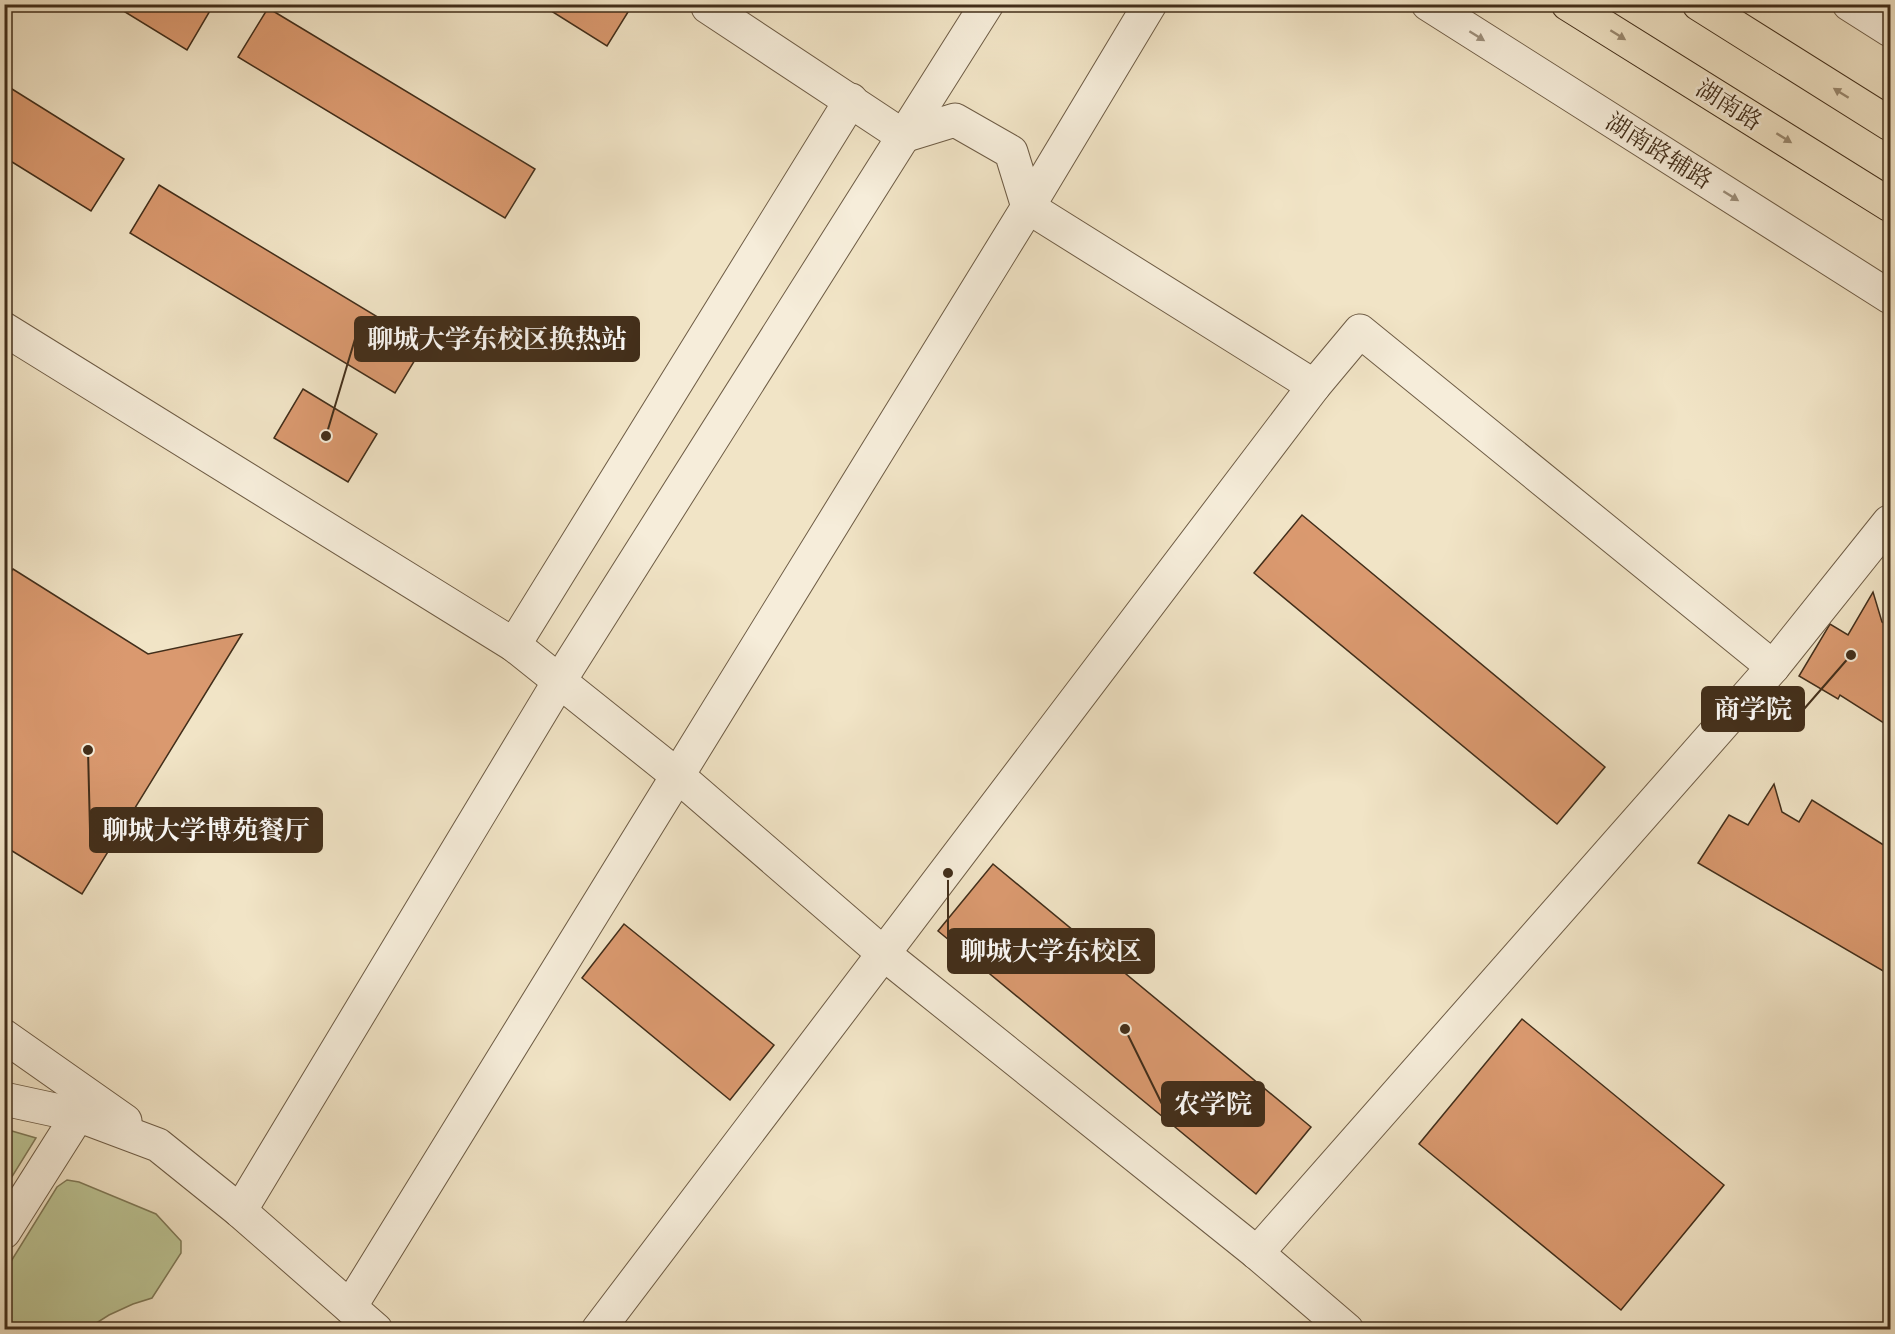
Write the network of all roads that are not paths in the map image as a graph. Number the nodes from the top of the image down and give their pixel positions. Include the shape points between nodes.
1 (709, 4) edge
2 (987, 4) edge
3 (1150, 4) edge
4 (1428, 4) edge
5 (1568, 4) edge
6 (1699, 4) edge
7 (1849, 4) edge
8 (1890, 30) edge
9 (851, 100) junction
10 (1890, 124) edge
11 (903, 136) junction
12 (1890, 205) edge
13 (1028, 207) junction
14 (1890, 297) edge
15 (4, 329) edge
16 (1314, 386) junction
17 (1890, 522) edge
18 (514, 645) junction
19 (1773, 667) junction
20 (560, 680) junction
21 (678, 776) junction
22 (884, 954) junction
23 (4, 1036) edge
24 (41, 1060) junction
25 (10, 1101) edge
26 (78, 1115) junction
27 (158, 1145) junction
28 (240, 1211) junction
29 (4, 1232) edge
30 (1257, 1254) junction
31 (350, 1307) junction
32 (376, 1329) edge
33 (598, 1329) edge
34 (1347, 1329) edge

1 - 9 street via 708,7
2 - 11 street
3 - 13 street
4 -> 14 street, 湖南路辅路
5 -> 12 main road, 湖南路
10 -> 6 main road
7 - 8 street
9 - 11 street
9 - 18 street
11 - 13 street via 955,120 965,125 1011,152
11 - 20 street
13 - 16 street
13 - 21 street
15 - 18 street
16 - 19 street via 1360,331
16 - 22 street
17 - 19 street
18 - 20 street
19 - 30 street
20 - 21 street
20 - 28 street
21 - 22 street
21 - 31 street
22 - 30 street
22 - 33 street
23 - 24 street
24 - 25 street
24 - 27 street
25 - 26 street
26 - 27 street
26 - 29 street
27 - 28 street
28 - 31 street
30 - 34 street
31 - 32 street

